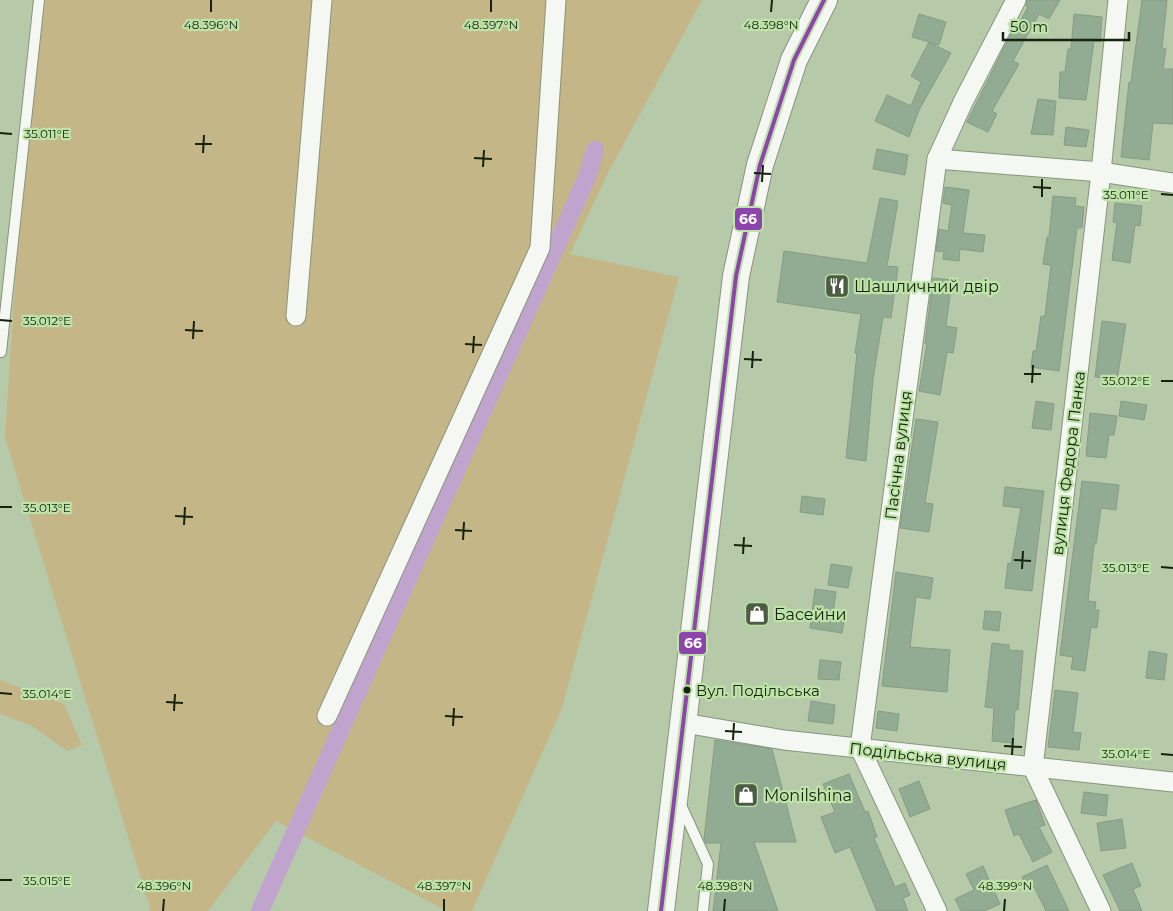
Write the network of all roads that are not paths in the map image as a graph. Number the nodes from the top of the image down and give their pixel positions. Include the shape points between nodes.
1 (39, 0) edge
2 (322, 0) edge
3 (556, 0) edge
4 (824, 0) edge
5 (1016, 0) edge
6 (1118, 0) edge
7 (937, 159) junction
8 (1101, 172) junction
9 (1173, 183) edge
10 (296, 316) dead end
11 (1, 352) edge
12 (327, 716) dead end
13 (684, 723) junction
14 (860, 748) junction
15 (1033, 768) junction
16 (1173, 782) edge
17 (676, 793) junction
18 (661, 911) edge
19 (703, 911) edge
20 (937, 911) edge
21 (1101, 911) edge

1 - 11 lane
2 - 10 street
3 - 12 street via 540,248
4 - 13 main road via 794,60 763,156 736,276
5 - 7 street, Пасічна вулиця
6 - 8 street, вулиця Федора Панка
7 - 8 street
7 - 14 street, Пасічна вулиця
8 - 9 street
8 - 15 street, вулиця Федора Панка
13 - 14 street, Подільська вулиця via 784,740
13 - 17 main road
14 - 15 street, Подільська вулиця
14 - 20 street
15 - 16 street, Подільська вулиця
15 - 21 street
17 - 18 main road
17 - 19 lane via 708,864

